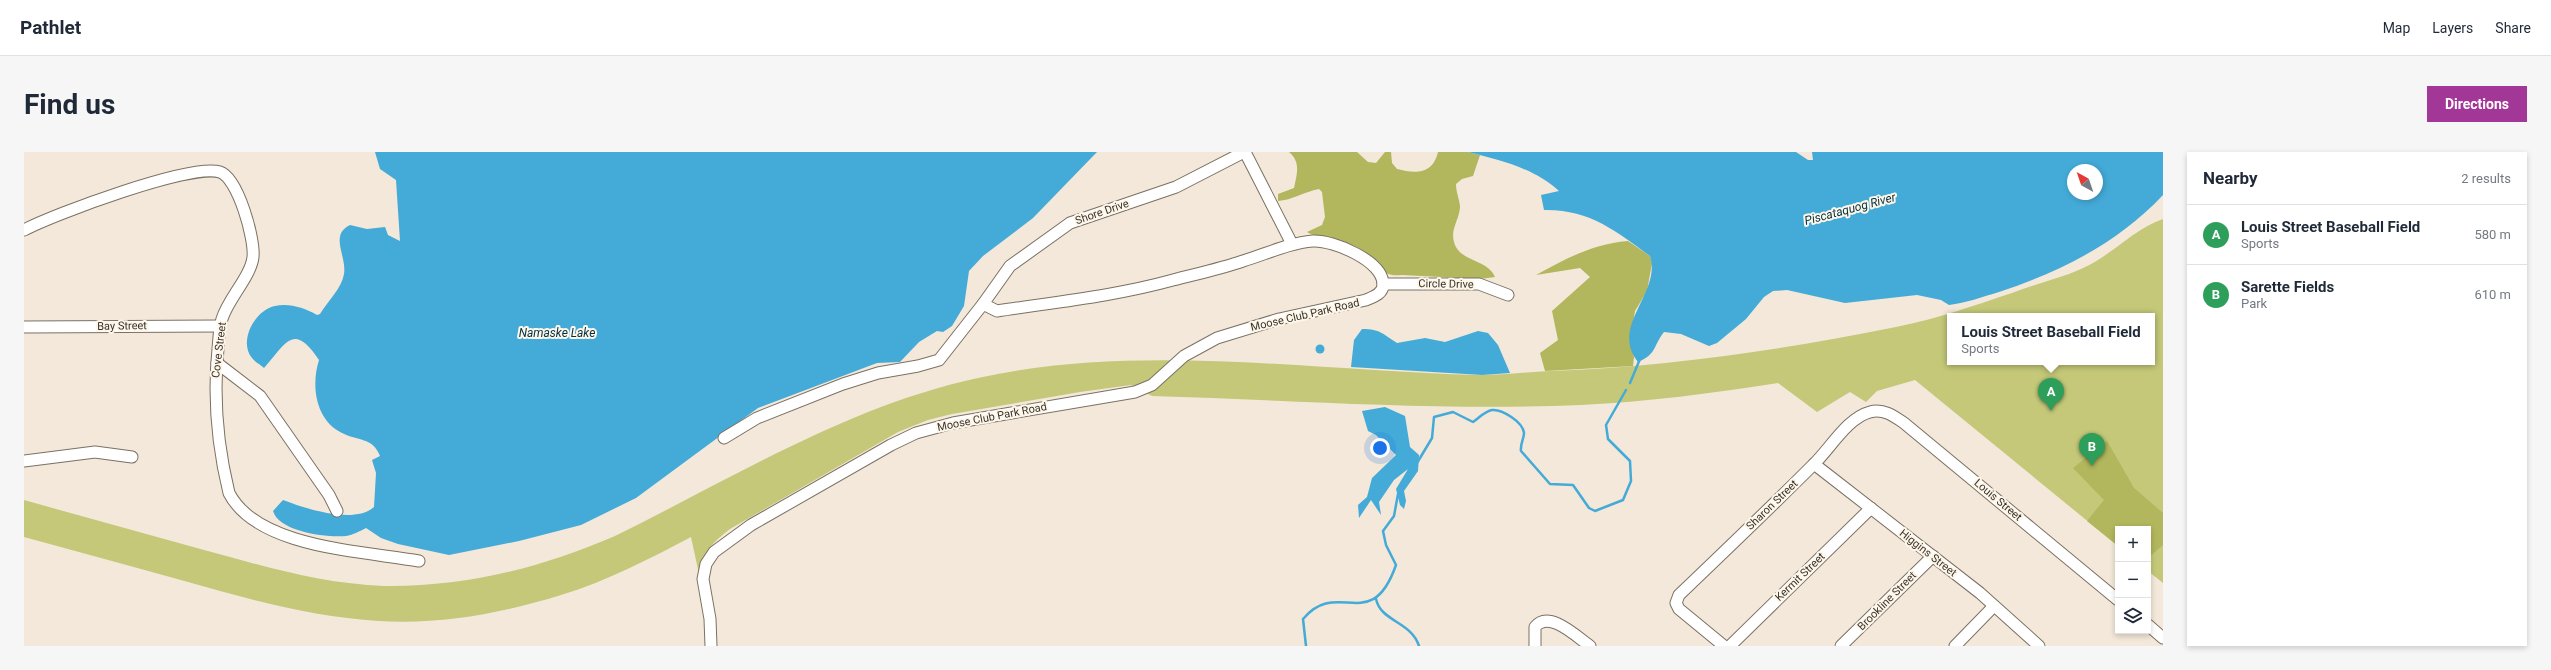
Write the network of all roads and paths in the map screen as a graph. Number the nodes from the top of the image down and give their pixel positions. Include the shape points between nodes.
1 (1244, 152) edge
2 (24, 230) edge
3 (1292, 244) junction
4 (1383, 284) junction
5 (1508, 295) dead end
6 (983, 304) junction
7 (220, 326) junction
8 (24, 327) edge
9 (217, 363) junction
10 (1871, 411) joint
11 (724, 438) dead end
12 (132, 457) dead end
13 (24, 461) edge
14 (1814, 464) junction
15 (1871, 508) junction
16 (337, 511) dead end
17 (1933, 556) junction
18 (418, 560) dead end
19 (2116, 598) edge
20 (1994, 606) junction
21 (2151, 628) edge
22 (2163, 638) edge
23 (1585, 645) edge
24 (711, 646) edge
25 (1535, 646) edge
26 (1724, 646) edge
27 (1730, 646) edge
28 (1841, 646) edge
29 (1955, 646) edge
30 (2039, 646) edge

1 - 3 street, Shore Drive
1 - 6 street, Shore Drive via 1176,187 1070,223 1010,266
2 - 7 street, Cove Street via 45,219 116,194 187,173 211,170 225,174 235,187 242,206 253,256
3 - 4 street via 1321,241 1346,248 1375,268
3 - 6 street via 1243,262 1136,290 997,311
4 - 5 street, Circle Drive via 1479,284
4 - 24 street, Moose Club Park Road via 1379,293 1366,300 1279,319 1216,338 1184,356 1152,385 1135,392 953,423 916,433 891,445 751,525 714,552 706,564 703,579 710,619
6 - 11 street via 939,360 878,373 843,384 757,418
7 - 8 street, Bay Street
7 - 9 street, Cove Street
9 - 16 street via 264,401 329,495
9 - 18 street, Cove Street via 215,398 218,434 229,493 240,510 262,527 296,540
10 - 14 street, Sharon Street via 1854,421
10 - 19 street, Louis Street via 1885,412 1904,423
12 - 13 street via 95,452
14 - 15 street, Higgins Street
14 - 26 street, Sharon Street via 1679,595 1676,603 1679,609
15 - 17 street, Higgins Street
15 - 27 street, Kermit Street
17 - 20 street, Higgins Street
17 - 28 street, Brookline Street
20 - 29 street
20 - 30 street, Higgins Street
21 - 22 street
23 - 25 street via 1554,622 1543,621 1535,627

